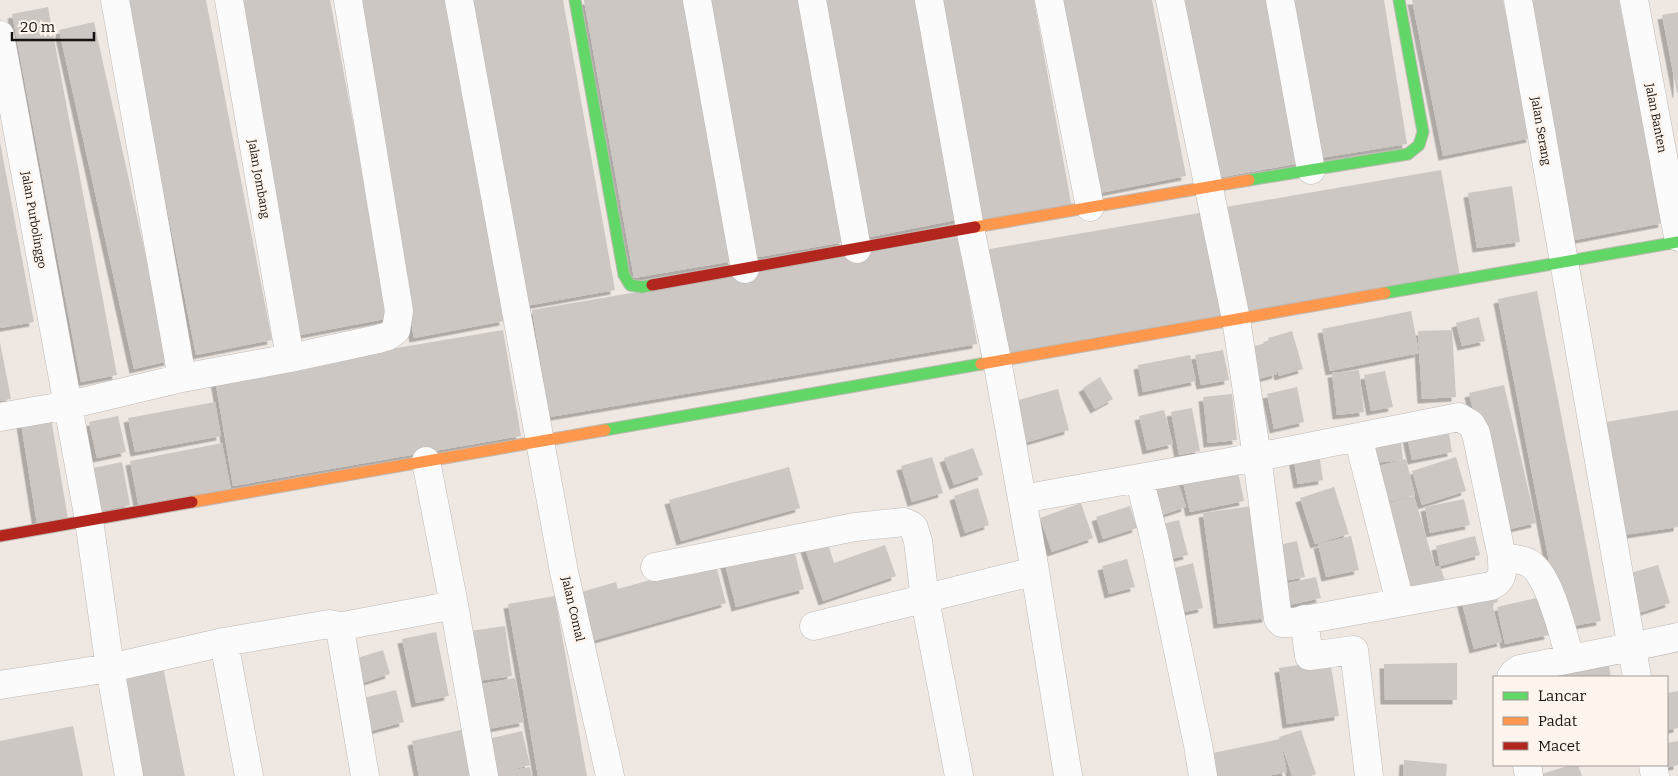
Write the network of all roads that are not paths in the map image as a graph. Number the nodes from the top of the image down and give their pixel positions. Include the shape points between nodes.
1 (114, 0) edge
2 (229, 0) edge
3 (348, 0) edge
4 (459, 0) edge
5 (575, 0) edge
6 (697, 0) edge
7 (812, 0) edge
8 (929, 0) edge
9 (1050, 0) edge
10 (1170, 0) edge
11 (1280, 0) edge
12 (1399, 0) edge
13 (1518, 0) edge
14 (1634, 0) edge
15 (0, 36) edge
16 (1311, 170) junction
17 (1209, 188) junction
18 (1090, 207) junction
19 (970, 228) junction
20 (1678, 236) edge
21 (1678, 242) edge
22 (857, 249) junction
23 (1564, 261) junction
24 (745, 269) junction
25 (1236, 319) junction
26 (290, 358) junction
27 (997, 360) junction
28 (182, 378) junction
29 (69, 405) junction
30 (0, 417) edge
31 (1358, 437) junction
32 (540, 440) junction
33 (1256, 457) junction
34 (426, 461) junction
35 (1139, 478) junction
36 (1022, 499) junction
37 (89, 520) junction
38 (0, 536) edge
39 (1502, 557) junction
40 (655, 567) dead end
41 (1035, 571) junction
42 (925, 600) junction
43 (1400, 602) junction
44 (454, 605) junction
45 (1304, 620) junction
46 (814, 626) dead end
47 (338, 627) junction
48 (1678, 636) edge
49 (224, 642) junction
50 (1632, 648) junction
51 (1570, 658) junction
52 (110, 668) junction
53 (1512, 676) edge
54 (1637, 676) edge
55 (0, 685) edge
56 (129, 776) edge
57 (249, 776) edge
58 (365, 776) edge
59 (484, 776) edge
60 (610, 776) edge
61 (959, 776) edge
62 (1068, 776) edge
63 (1203, 776) edge
64 (1369, 776) edge

1 - 28 street
2 - 26 street, Jalan Jombang
3 - 26 street via 399,321 396,330 388,336
4 - 32 street, Jalan Comal
5 - 24 street via 624,275 630,285 642,287
6 - 24 street
7 - 22 street
8 - 19 street
9 - 18 street
10 - 17 street
11 - 16 street
12 - 16 street via 1422,141 1408,154
13 - 23 street, Jalan Serang
14 - 20 street, Jalan Banten
15 - 29 street, Jalan Purbolinggo
16 - 17 street
17 - 18 street
17 - 25 street
18 - 19 street
19 - 22 street
19 - 27 street
21 - 23 street
22 - 24 street
23 - 25 street
23 - 50 street, Jalan Serang
25 - 27 street
25 - 33 street
26 - 28 street
27 - 32 street
27 - 36 street
28 - 29 street
29 - 30 street
29 - 37 street, Jalan Purbolinggo
31 - 33 street
31 - 39 street via 1459,417 1472,424
31 - 43 street
32 - 34 street
32 - 60 street, Jalan Comal via 564,572
33 - 35 street
33 - 45 street via 1278,619 1282,623
34 - 37 street
34 - 44 street
35 - 36 street
35 - 63 street
36 - 41 street
37 - 38 street
37 - 52 street, Jalan Purbolinggo
39 - 43 street via 1502,576 1491,586
39 - 51 street via 1530,564 1540,573
40 - 42 street via 855,527 904,522 914,528 916,534
41 - 42 street
41 - 62 street
42 - 46 street
42 - 61 street
43 - 45 street
44 - 47 street
44 - 59 street
45 - 64 street via 1309,656 1354,650
47 - 49 street via 329,624
47 - 58 street
48 - 50 street
49 - 52 street
49 - 57 street
50 - 51 street
50 - 54 street, Jalan Serang
51 - 53 street via 1520,669
52 - 55 street
52 - 56 street, Jalan Purbolinggo

